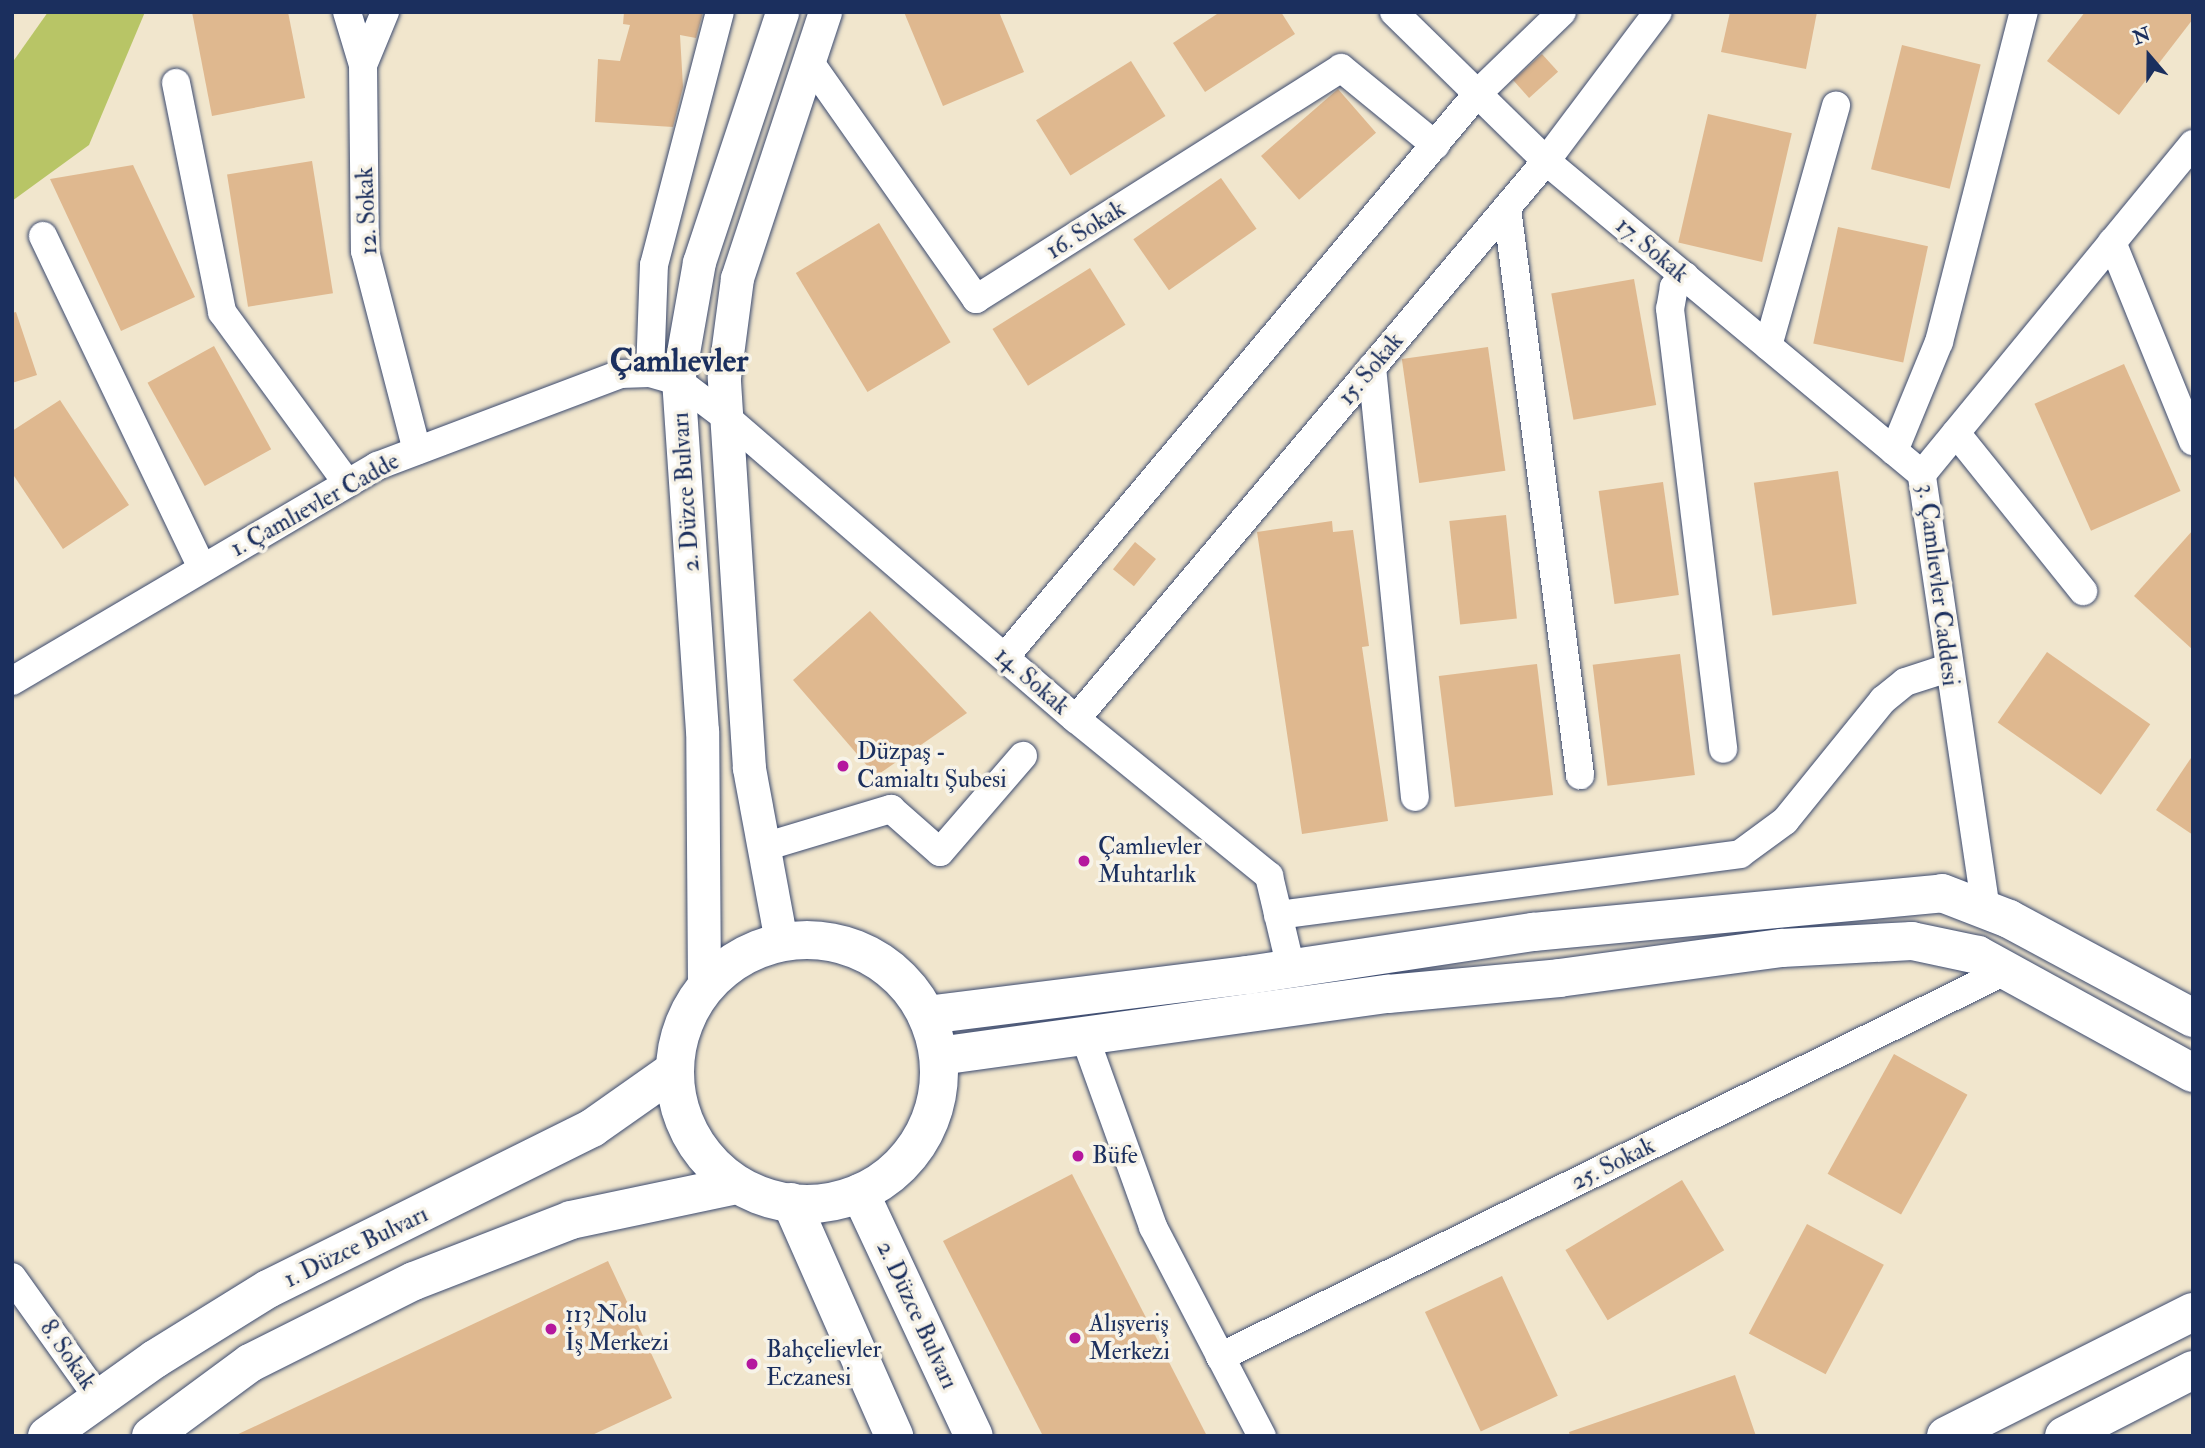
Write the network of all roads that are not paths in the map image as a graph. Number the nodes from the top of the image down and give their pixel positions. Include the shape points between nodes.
1 (348, 12) edge
2 (385, 12) edge
3 (720, 12) edge
4 (782, 12) edge
5 (825, 12) edge
6 (1394, 12) edge
7 (1562, 12) edge
8 (1658, 12) edge
9 (2024, 12) edge
10 (809, 61) junction
11 (363, 65) junction
12 (176, 83) dead end
13 (1477, 94) junction
14 (1836, 105) dead end
15 (2193, 144) edge
16 (1434, 145) junction
17 (1546, 161) junction
18 (1507, 208) junction
19 (43, 236) dead end
20 (2112, 242) junction
21 (1685, 276) junction
22 (1768, 346) junction
23 (1372, 367) junction
24 (664, 377) junction
25 (727, 418) junction
26 (1956, 433) junction
27 (2193, 441) edge
28 (417, 450) junction
29 (1894, 451) junction
30 (1922, 474) junction
31 (347, 483) junction
32 (202, 568) junction
33 (2082, 591) dead end
34 (1005, 657) junction
35 (1948, 668) junction
36 (12, 681) edge
37 (1076, 719) junction
38 (1723, 749) dead end
39 (1023, 756) dead end
40 (1580, 775) dead end
41 (1415, 797) dead end
42 (764, 847) junction
43 (1986, 910) junction
44 (1278, 915) junction
45 (781, 942) junction
46 (1291, 968) junction
47 (2006, 971) junction
48 (704, 987) junction
49 (927, 1015) junction
50 (2193, 1018) edge
51 (1084, 1035) junction
52 (939, 1056) junction
53 (673, 1071) junction
54 (2193, 1073) edge
55 (737, 1185) junction
56 (860, 1194) junction
57 (791, 1202) junction
58 (12, 1277) edge
59 (2193, 1312) edge
60 (1220, 1357) junction
61 (2193, 1370) edge
62 (99, 1399) junction
63 (47, 1436) edge
64 (151, 1436) edge
65 (894, 1436) edge
66 (974, 1436) edge
67 (1262, 1436) edge
68 (1946, 1436) edge
69 (2064, 1436) edge

1 - 11 street
2 - 11 street, 12. Sokak
3 - 24 street via 654,265
4 - 24 street, 2. Düzce Bulvarı
5 - 10 street, 2. Düzce Bulvarı
6 - 13 street, 17. Sokak
7 - 13 street
8 - 17 street, 15. Sokak
9 - 29 street via 1939,342
10 - 16 street, 16. Sokak via 976,299 1342,68
10 - 25 street, 2. Düzce Bulvarı via 737,278 724,377
11 - 28 street, 12. Sokak via 365,251
12 - 31 street via 222,312
13 - 16 street
13 - 17 street, 17. Sokak
14 - 22 street
15 - 20 street, 3. Çamlıevler Caddesi
16 - 34 street
17 - 18 street, 15. Sokak
17 - 21 street, 17. Sokak
18 - 23 street, 15. Sokak
18 - 40 street
19 - 32 street
20 - 26 street, 3. Çamlıevler Caddesi
20 - 27 street
21 - 22 street, 17. Sokak
21 - 38 street via 1674,287 1670,309
22 - 29 street, 17. Sokak
23 - 37 street, 15. Sokak
23 - 41 street
24 - 25 street, 14. Sokak
24 - 28 street, 1. Çamlıevler Cadde via 620,374
24 - 48 street, 2. Düzce Bulvarı via 702,731
25 - 34 street, 14. Sokak
25 - 42 street, 2. Düzce Bulvarı via 749,768
26 - 30 street, 3. Çamlıevler Caddesi
26 - 33 street
28 - 31 street, 1. Çamlıevler Cadde
29 - 30 street, 17. Sokak
30 - 35 street, 3. Çamlıevler Caddesi
31 - 32 street, 1. Çamlıevler Cadde
32 - 36 street, 1. Çamlıevler Cadde
34 - 37 street, 14. Sokak
35 - 43 street, 3. Çamlıevler Caddesi
35 - 44 street via 1905,682 1883,700 1785,821 1740,854
37 - 44 street, 14. Sokak via 1269,876
39 - 42 street via 940,852 891,809
42 - 45 street, 2. Düzce Bulvarı
43 - 46 main road via 1942,893 1533,932
43 - 50 main road
44 - 46 street, 14. Sokak
45 - 48 main road via 738,958
45 - 49 main road via 825,940 867,953 902,979
46 - 49 main road
47 - 51 main road via 1978,955 1912,942 1782,948
47 - 54 main road
47 - 60 street, 25. Sokak
48 - 53 main road via 681,1027
49 - 52 main road
51 - 52 main road
51 - 60 street via 1153,1227
52 - 56 main road via 937,1098 922,1138 896,1171
53 - 55 main road via 681,1116 703,1156
53 - 62 main road, 1. Düzce Bulvarı via 592,1128 268,1289
55 - 57 main road
55 - 64 main road via 571,1220 414,1282 250,1363
56 - 57 main road via 819,1204
56 - 66 main road, 2. Düzce Bulvarı
57 - 65 main road
58 - 62 street, 8. Sokak
59 - 68 main road
60 - 67 street
61 - 69 main road
62 - 63 main road, 1. Düzce Bulvarı

